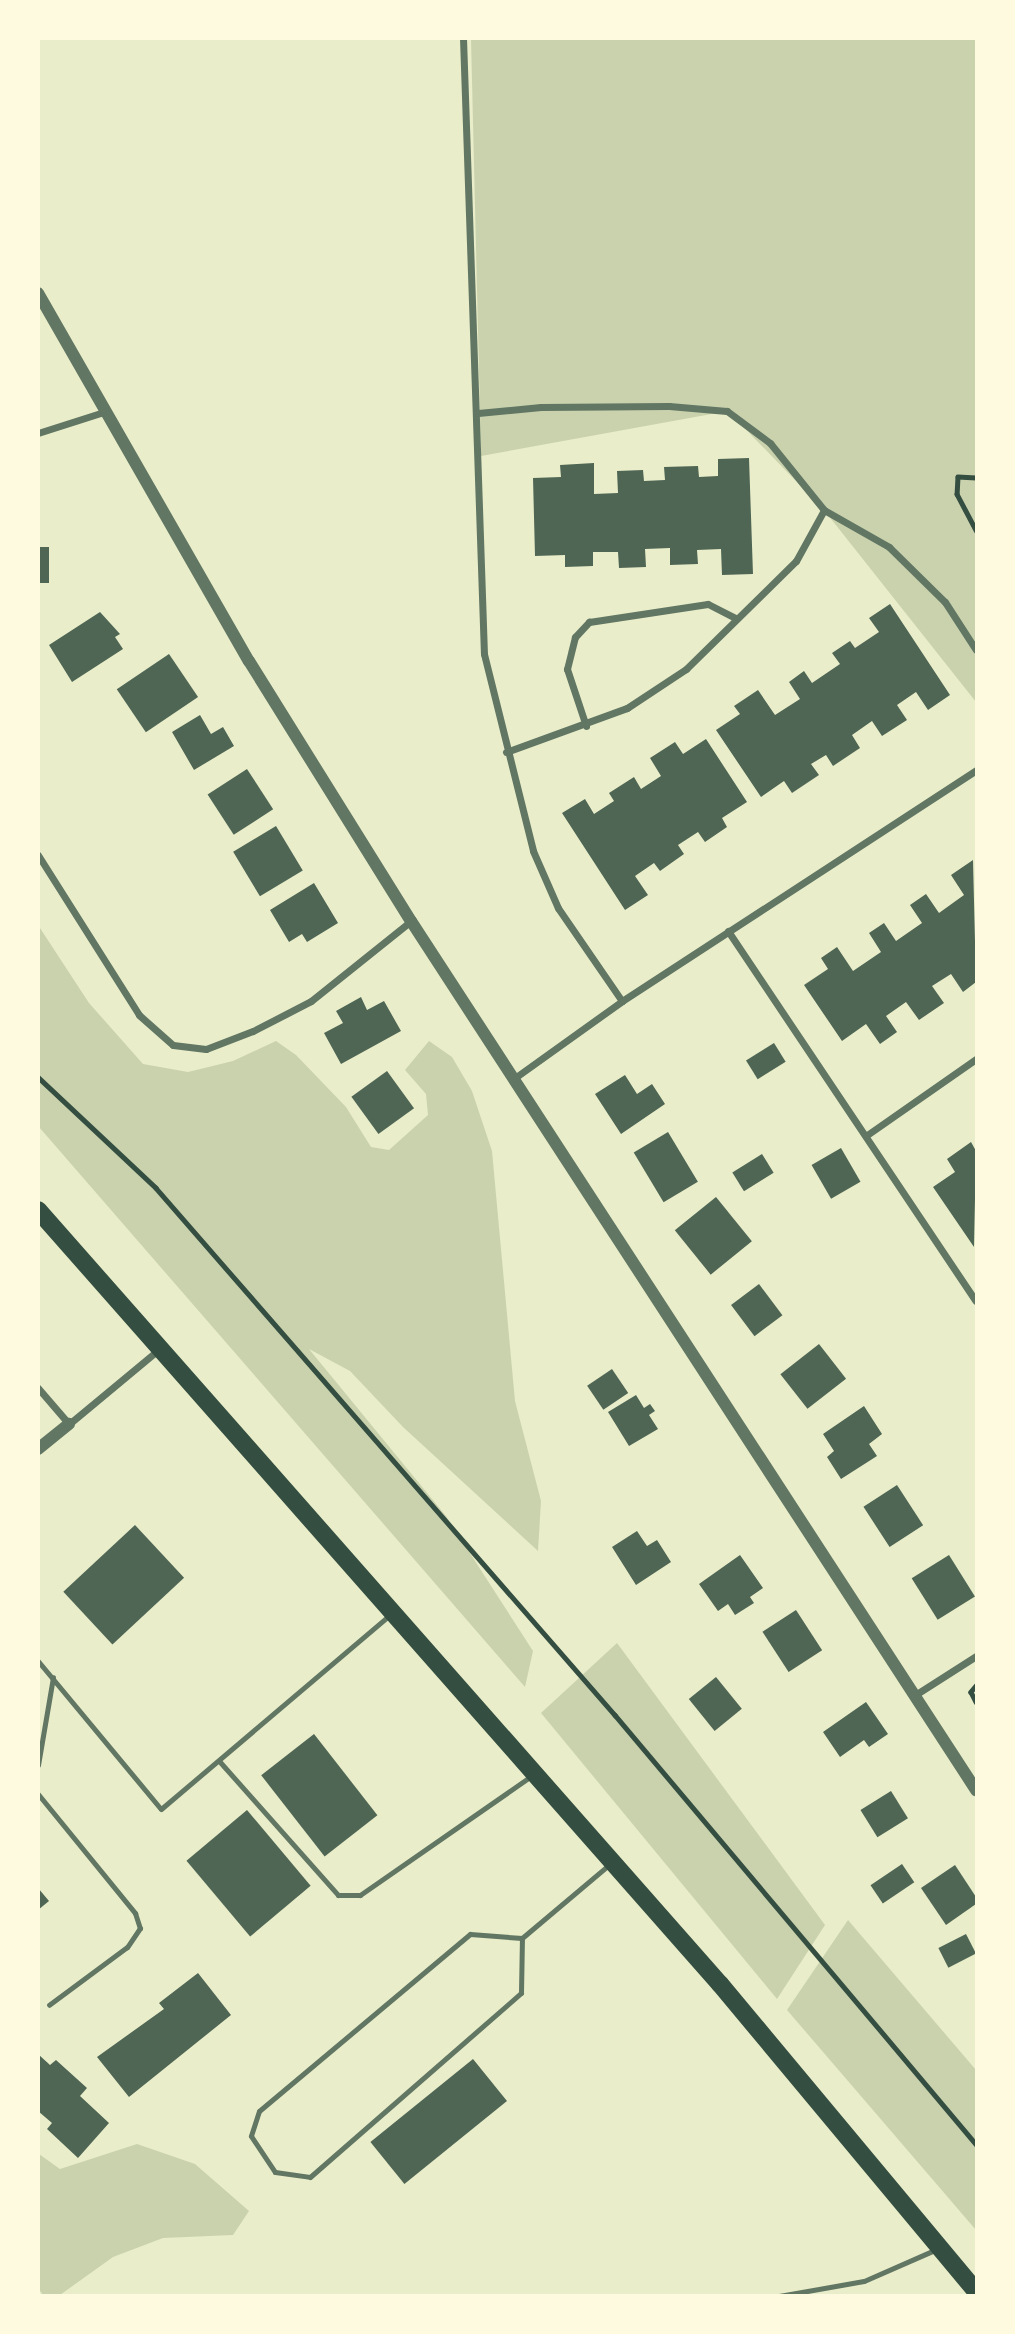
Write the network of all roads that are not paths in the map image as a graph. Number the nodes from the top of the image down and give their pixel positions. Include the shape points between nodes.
1 (463, 38) edge
2 (38, 293) edge
3 (104, 412) junction
4 (478, 413) junction
5 (38, 433) edge
6 (824, 510) junction
7 (736, 618) junction
8 (976, 650) edge
9 (586, 726) junction
10 (506, 752) junction
11 (976, 770) edge
12 (38, 855) edge
13 (411, 921) junction
14 (728, 931) junction
15 (622, 1002) junction
16 (976, 1059) edge
17 (516, 1077) junction
18 (867, 1135) junction
19 (38, 1210) edge
20 (976, 1301) edge
21 (158, 1350) junction
22 (38, 1388) edge
23 (69, 1424) junction
24 (38, 1449) edge
25 (392, 1614) junction
26 (976, 1656) edge
27 (38, 1661) edge
28 (53, 1677) junction
29 (915, 1695) junction
30 (220, 1762) junction
31 (38, 1765) edge
32 (534, 1774) junction
33 (976, 1790) edge
34 (38, 1794) edge
35 (612, 1862) junction
36 (522, 1938) junction
37 (49, 2005) dead end
38 (940, 2248) junction
39 (976, 2291) edge
40 (779, 2295) edge

1 - 4 street
2 - 3 street
3 - 5 street
3 - 13 street via 249,662
4 - 6 street via 643,406 727,411 770,443
4 - 10 street via 484,654
6 - 7 street via 796,561
6 - 8 street via 889,547 945,602
7 - 9 street via 686,669 627,708
7 - 9 street via 708,604 589,622 575,637 568,668
9 - 10 street
10 - 15 street via 533,851 558,908
11 - 14 street
12 - 13 street via 139,1015 173,1045 206,1049 253,1031 311,1000
13 - 17 street
14 - 15 street
14 - 18 street
15 - 17 street
16 - 18 street
17 - 29 street
18 - 20 street
19 - 21 main road
21 - 23 street
21 - 25 main road
22 - 23 street
23 - 24 street
25 - 30 lane
25 - 32 main road
26 - 29 street
27 - 28 lane
28 - 30 lane via 161,1809
28 - 31 lane
29 - 33 street
30 - 32 lane via 338,1895 360,1895
32 - 35 main road
34 - 37 lane via 135,1913 140,1928 127,1947
35 - 36 lane
35 - 38 main road
36 - 36 lane via 470,1934 259,2111 251,2136 275,2172 310,2177 521,1993
38 - 39 main road
38 - 40 lane via 864,2281

